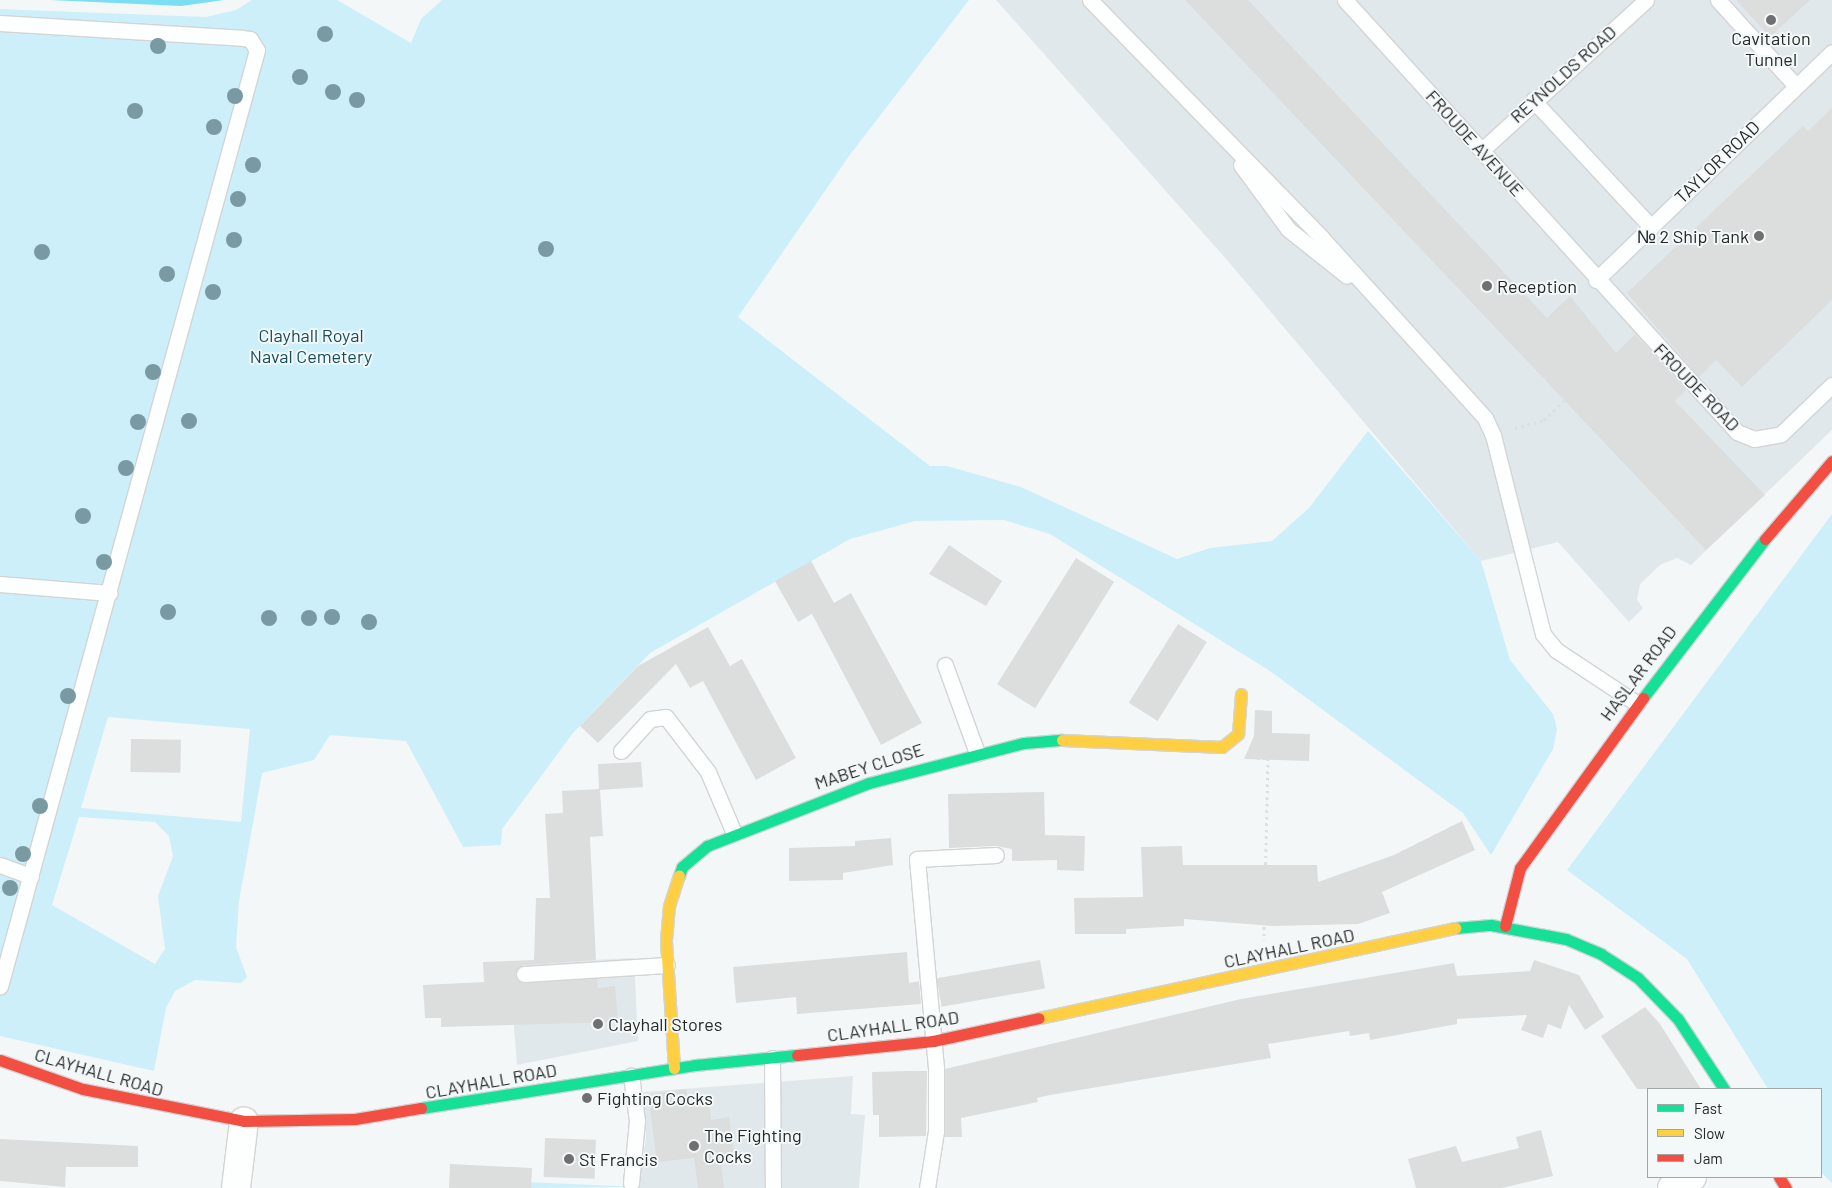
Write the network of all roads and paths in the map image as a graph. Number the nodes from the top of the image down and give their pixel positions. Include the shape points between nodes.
1 (1090, 0) edge
2 (1646, 0) edge
3 (1718, 0) edge
4 (1353, 2) edge
5 (0, 23) edge
6 (1832, 52) edge
7 (1796, 86) junction
8 (1532, 100) junction
9 (1482, 150) junction
10 (1651, 228) junction
11 (1596, 280) junction
12 (1832, 385) edge
13 (1564, 400) dead end
14 (1493, 435) junction
15 (1832, 461) edge
16 (0, 584) edge
17 (110, 593) junction
18 (944, 665) dead end
19 (1241, 694) dead end
20 (1636, 703) junction
21 (1229, 745) junction
22 (621, 751) dead end
23 (977, 753) junction
24 (734, 833) junction
25 (996, 855) dead end
26 (0, 865) edge
27 (31, 876) junction
28 (1505, 926) junction
29 (667, 965) junction
30 (1264, 971) junction
31 (524, 974) dead end
32 (0, 986) edge
33 (933, 1041) junction
34 (772, 1058) junction
35 (0, 1060) edge
36 (674, 1068) junction
37 (631, 1075) junction
38 (1723, 1088) edge
39 (244, 1121) junction
40 (1690, 1178) edge
41 (631, 1183) dead end
42 (236, 1188) edge
43 (773, 1188) edge
44 (928, 1188) edge
45 (1672, 1188) edge

1 - 14 lane via 1219,133 1288,230 1364,288 1476,408
2 - 8 lane, REYNOLDS ROAD
3 - 7 lane
4 - 9 lane, FROUDE AVENUE
5 - 17 lane via 242,38 250,39 257,50
6 - 7 lane, TAYLOR ROAD
7 - 10 lane, TAYLOR ROAD
8 - 9 lane, REYNOLDS ROAD
8 - 10 lane
9 - 11 lane, FROUDE AVENUE
10 - 11 lane, TAYLOR ROAD
11 - 12 lane, FROUDE ROAD via 1732,427 1748,438 1781,434
13 - 14 path via 1544,420
14 - 20 lane via 1543,634 1556,650
15 - 20 street, HASLAR ROAD via 1794,502
16 - 17 lane
17 - 27 lane
18 - 23 lane
19 - 21 street via 1238,734
20 - 28 street, HASLAR ROAD via 1523,862
21 - 23 street, MABEY CLOSE via 1198,748 1081,738
21 - 30 path via 1245,757 1268,758
22 - 24 lane via 650,719 661,716 671,721 713,782
23 - 24 street, MABEY CLOSE via 869,783
24 - 29 street, MABEY CLOSE via 697,853 678,874 667,917
25 - 33 lane via 917,859
26 - 27 lane
27 - 32 lane
28 - 30 street, CLAYHALL ROAD via 1460,927
28 - 38 street, CLAYHALL ROAD via 1575,942 1638,978 1678,1019
29 - 31 lane
29 - 36 street, MABEY CLOSE
30 - 33 street, CLAYHALL ROAD
33 - 34 street, CLAYHALL ROAD
33 - 44 lane via 936,1131
34 - 36 street, CLAYHALL ROAD
34 - 43 lane
35 - 39 street, CLAYHALL ROAD via 83,1089
36 - 37 street, CLAYHALL ROAD
37 - 39 street, CLAYHALL ROAD via 406,1114 332,1121
37 - 41 lane via 637,1121
39 - 42 street
40 - 45 street

